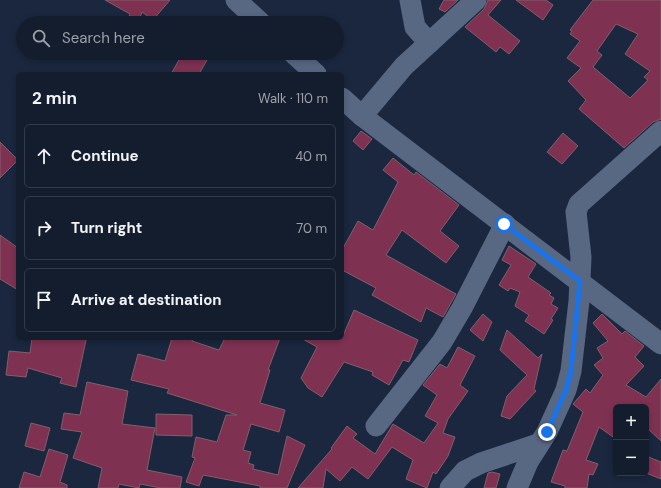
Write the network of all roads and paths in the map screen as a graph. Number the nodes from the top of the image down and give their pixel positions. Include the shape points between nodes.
1 (236, 0) edge
2 (410, 0) edge
3 (476, 0) edge
4 (253, 16) edge
5 (429, 44) junction
6 (301, 60) edge
7 (314, 72) edge
8 (344, 100) edge
9 (362, 116) junction
10 (661, 131) edge
11 (505, 224) junction
12 (580, 281) junction
13 (661, 344) edge
14 (376, 426) dead end
15 (538, 444) junction
16 (450, 488) edge
17 (517, 488) edge

1 - 4 street
2 - 5 street via 415,27
3 - 5 street
5 - 9 street via 404,66
6 - 7 street
8 - 9 street
9 - 11 street
10 - 12 street via 579,204 576,212 582,257
11 - 12 street
11 - 14 street via 442,342
12 - 13 street
12 - 15 street via 571,371 566,390 547,432
15 - 16 street via 481,463 465,471
15 - 17 street

